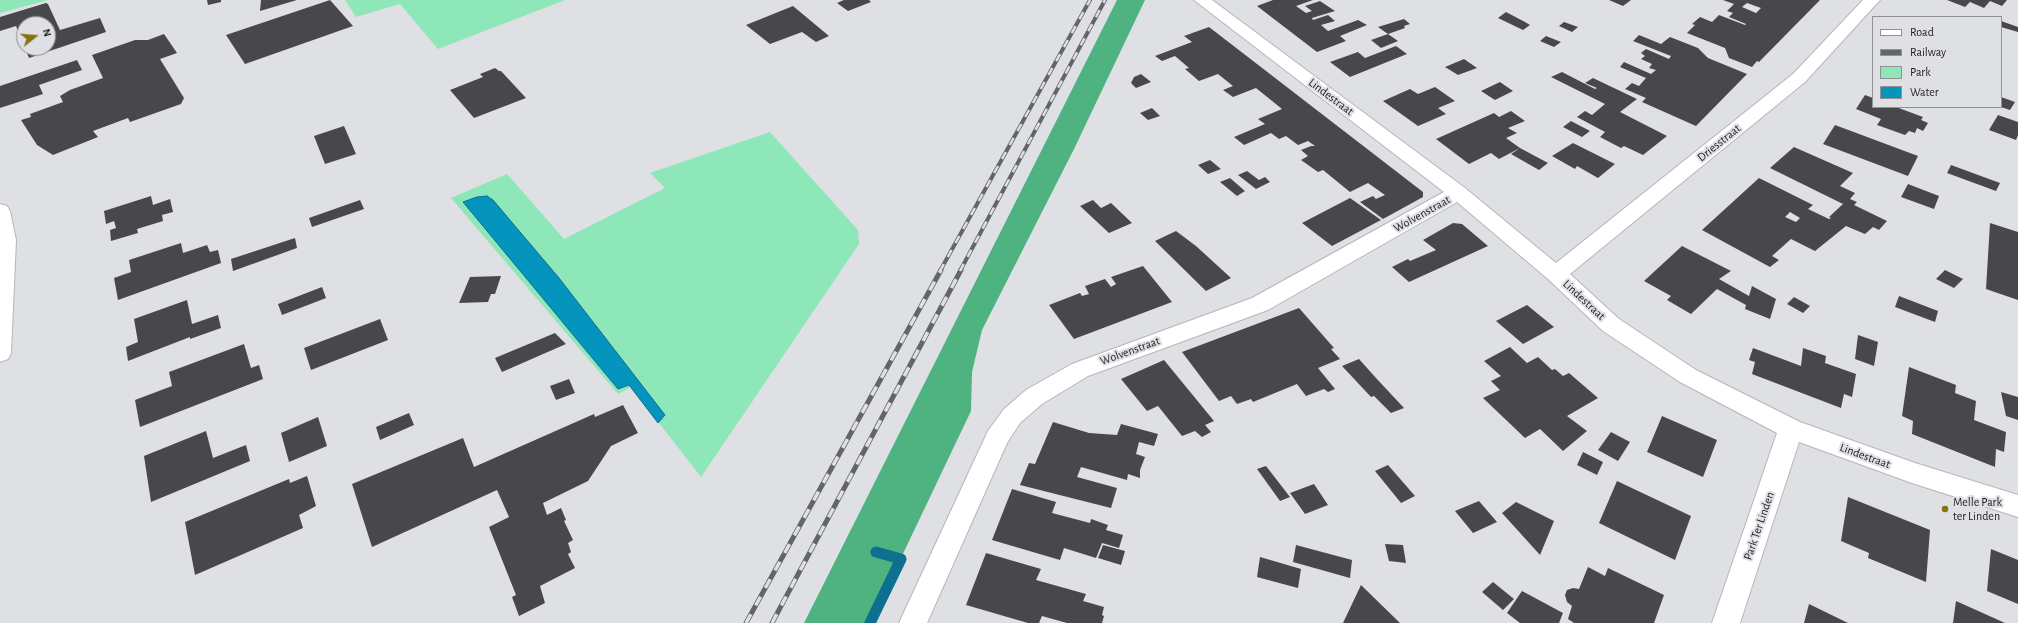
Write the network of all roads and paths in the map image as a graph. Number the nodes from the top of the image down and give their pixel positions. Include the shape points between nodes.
1 (1202, 0) edge
2 (1872, 0) edge
3 (1458, 193) junction
4 (0, 211) edge
5 (1556, 274) junction
6 (0, 353) edge
7 (1791, 429) junction
8 (2018, 506) edge
9 (913, 623) edge
10 (1726, 623) edge

1 - 3 street, Lindestraat
2 - 5 street, Driesstraat via 1799,78
3 - 5 street, Lindestraat
3 - 9 street, Wolvenstraat via 1260,304 1080,370 1034,397 1012,416 997,438
4 - 6 street via 6,240
5 - 7 street, Lindestraat via 1611,325 1688,376
7 - 8 street, Lindestraat via 1912,473
7 - 10 street, Park Ter Linden

